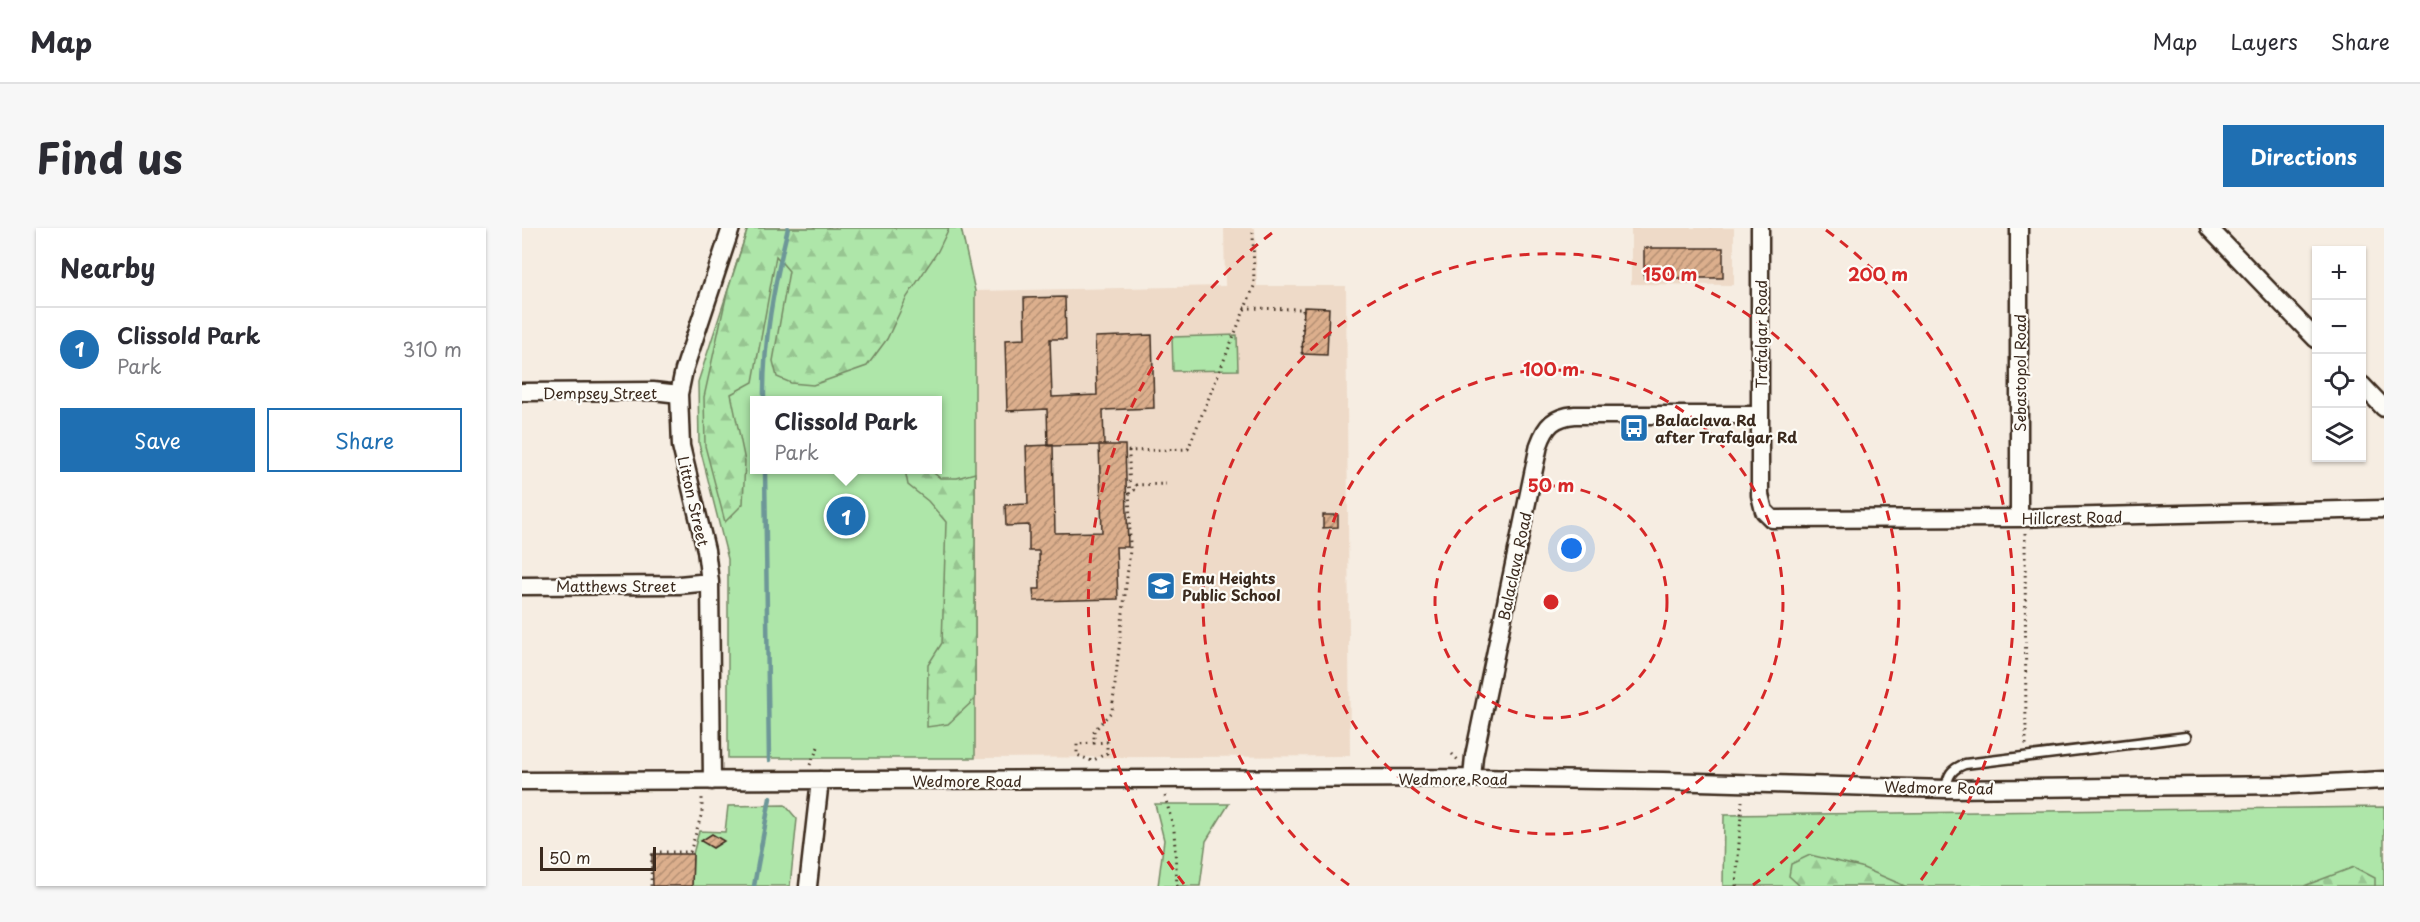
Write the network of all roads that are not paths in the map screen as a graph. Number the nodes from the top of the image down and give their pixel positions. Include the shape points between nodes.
1 (731, 228) edge
2 (1760, 228) edge
3 (2019, 228) edge
4 (2209, 228) edge
5 (2312, 335) edge
6 (2366, 390) edge
7 (522, 392) edge
8 (679, 394) junction
9 (2384, 408) edge
10 (1761, 415) junction
11 (2384, 509) edge
12 (1764, 511) joint
13 (2022, 518) junction
14 (710, 582) junction
15 (522, 586) edge
16 (2186, 737) dead end
17 (1472, 778) junction
18 (814, 780) junction
19 (2384, 780) edge
20 (522, 781) edge
21 (707, 787) junction
22 (1946, 789) junction
23 (808, 886) edge

1 - 8 street, Litton Street
2 - 10 street, Trafalgar Road
3 - 13 street, Sebastopol Road
4 - 5 street
6 - 9 street
7 - 8 street, Dempsey Street
8 - 14 street, Litton Street via 681,446
10 - 12 street, Trafalgar Road via 1760,495
10 - 17 street, Balaclava Road via 1575,415 1559,417 1549,424 1539,445
11 - 13 street, Hillcrest Road
12 - 13 street, Hillcrest Road via 1778,520
14 - 15 street, Matthews Street
14 - 21 street, Litton Street
16 - 22 lane via 1957,766 1949,774
17 - 18 street, Wedmore Road
17 - 22 street, Wedmore Road
18 - 21 street, Wedmore Road
18 - 23 street
19 - 22 street, Wedmore Road via 2290,785
20 - 21 street, Wedmore Road

